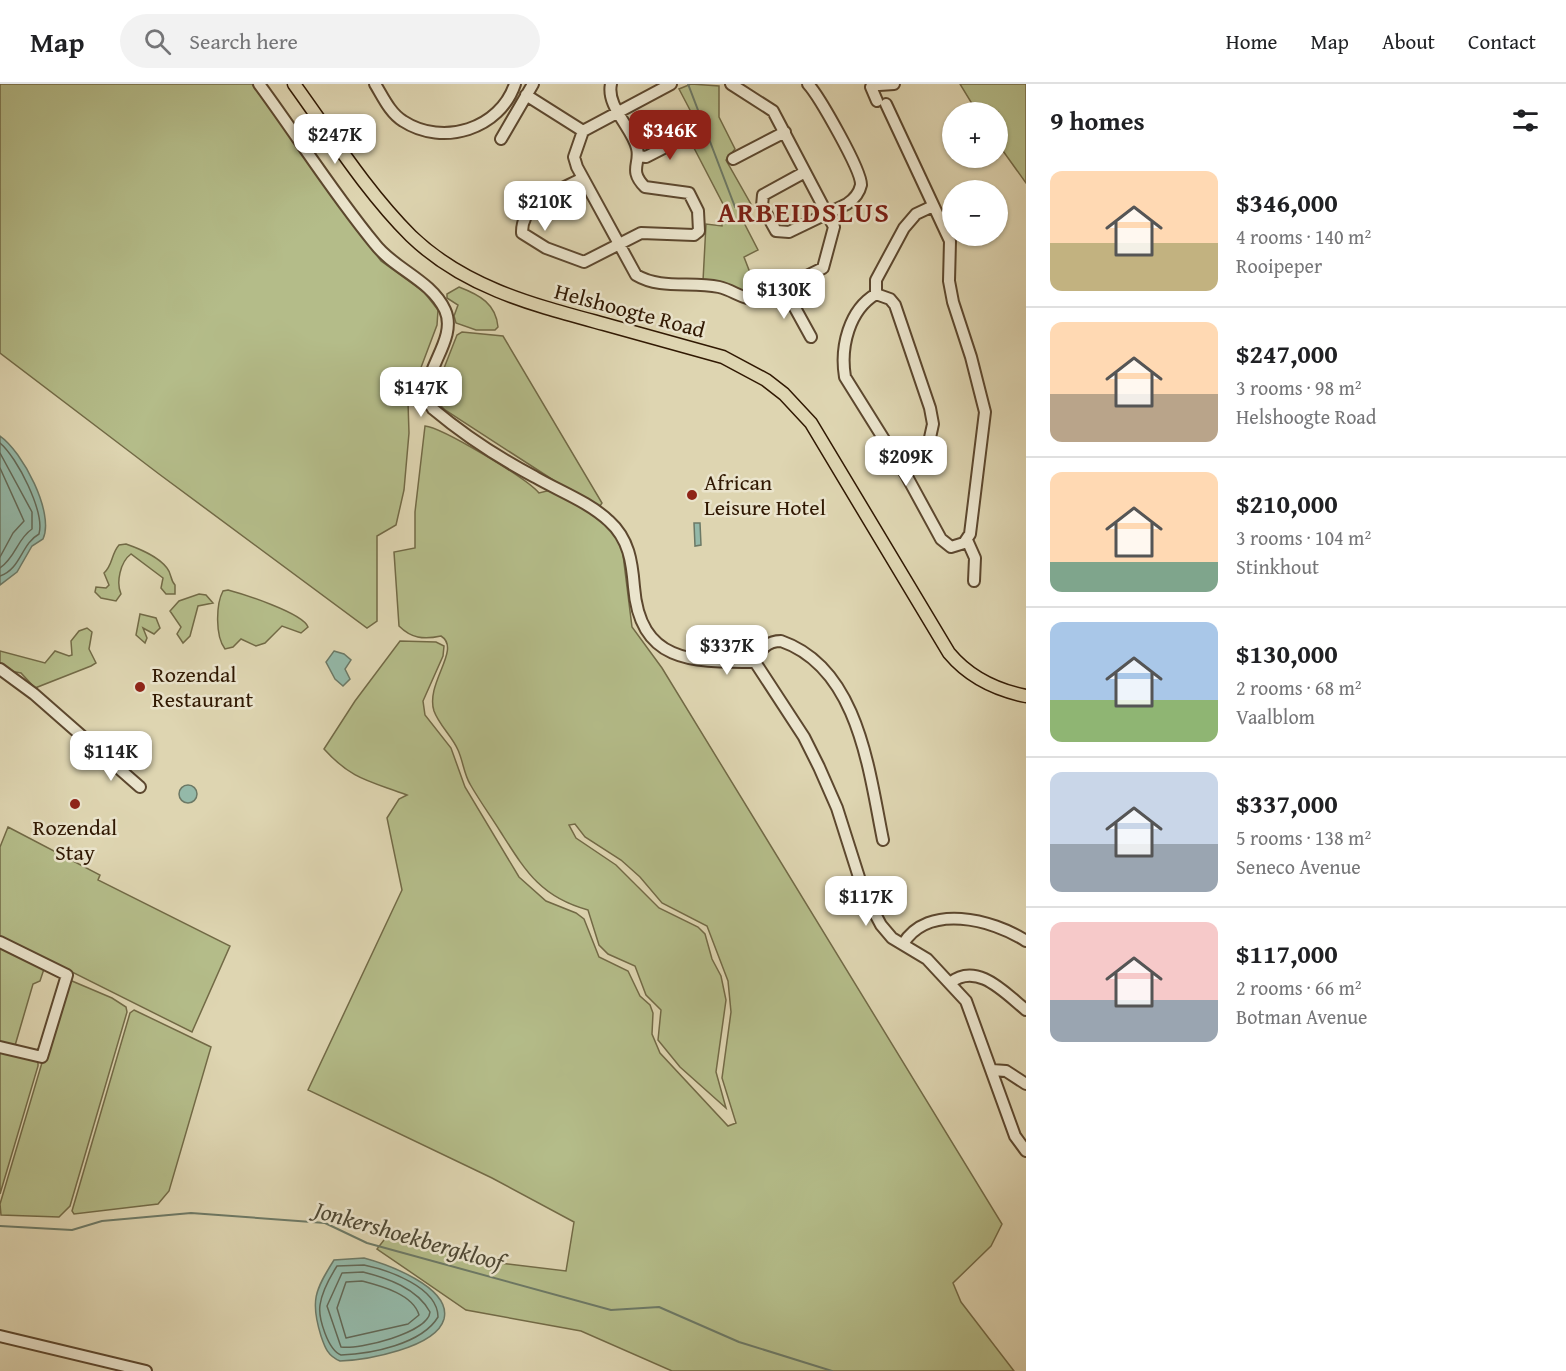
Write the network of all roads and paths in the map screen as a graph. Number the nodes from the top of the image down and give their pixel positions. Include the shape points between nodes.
1 (259, 84) edge
2 (294, 84) edge
3 (375, 84) edge
4 (515, 84) edge
5 (533, 84) edge
6 (611, 84) edge
7 (671, 84) edge
8 (808, 84) edge
9 (894, 84) edge
10 (736, 85) edge
11 (526, 95) junction
12 (879, 95) edge
13 (619, 111) junction
14 (583, 131) junction
15 (695, 132) dead end
16 (785, 132) junction
17 (501, 139) dead end
18 (638, 156) junction
19 (733, 159) dead end
20 (805, 172) junction
21 (583, 178) junction
22 (933, 206) junction
23 (827, 213) junction
24 (618, 245) junction
25 (784, 288) junction
26 (876, 294) junction
27 (811, 337) dead end
28 (905, 473) junction
29 (967, 540) junction
30 (974, 581) dead end
31 (755, 662) junction
32 (0, 669) edge
33 (1026, 696) edge
34 (140, 787) dead end
35 (883, 840) dead end
36 (1026, 941) edge
37 (0, 942) edge
38 (903, 944) junction
39 (950, 983) junction
40 (1026, 1010) edge
41 (0, 1047) edge
42 (992, 1070) junction
43 (1026, 1084) edge
44 (1026, 1151) edge
45 (0, 1336) edge
46 (146, 1371) edge

1 - 31 street via 374,244 429,288 445,311 448,329 427,389 433,410 511,464 609,521 628,547 641,618 667,651 699,662
2 - 33 main road, Helshoogte Road via 390,213 413,237 456,270 518,300 723,357 784,394 820,436 949,653 980,680
3 - 4 street via 405,123 448,134 464,132 493,117
5 - 11 street
6 - 13 street via 610,94
7 - 13 street
8 - 23 street via 860,178 861,186 854,199
9 - 12 street
10 - 16 street via 773,111
11 - 14 street
11 - 17 street
12 - 22 street
13 - 14 street
13 - 18 street
14 - 21 street via 574,157
15 - 18 street via 646,157
16 - 19 street
16 - 20 street
18 - 24 street via 634,168 645,187 689,193 698,211 699,231 694,235 642,233
20 - 23 street
20 - 23 street via 763,195 762,206 772,226 784,233
21 - 24 street
21 - 24 street via 534,205 522,233 546,249 584,262
22 - 26 street via 916,214 904,228 876,280
22 - 29 street via 950,241 953,302 985,412
23 - 25 street via 834,227 823,268
24 - 25 street via 636,275 653,282 719,287 750,300
25 - 27 street
26 - 28 street via 895,305 933,424 926,456
26 - 28 street via 866,300 847,334 842,361 845,377
28 - 29 street via 941,539 951,547
29 - 30 street via 975,558
31 - 35 street via 769,643 781,641 817,663 833,682 848,706 862,742
31 - 38 street via 819,767 837,808 864,893 886,932
32 - 34 street
36 - 38 street via 979,922 942,920 916,927
37 - 41 street via 67,975 42,1057
38 - 39 street via 927,959
39 - 40 street via 962,975 978,976
39 - 42 street via 970,1009
42 - 43 street via 1005,1071
42 - 44 street via 1015,1136
45 - 46 street

